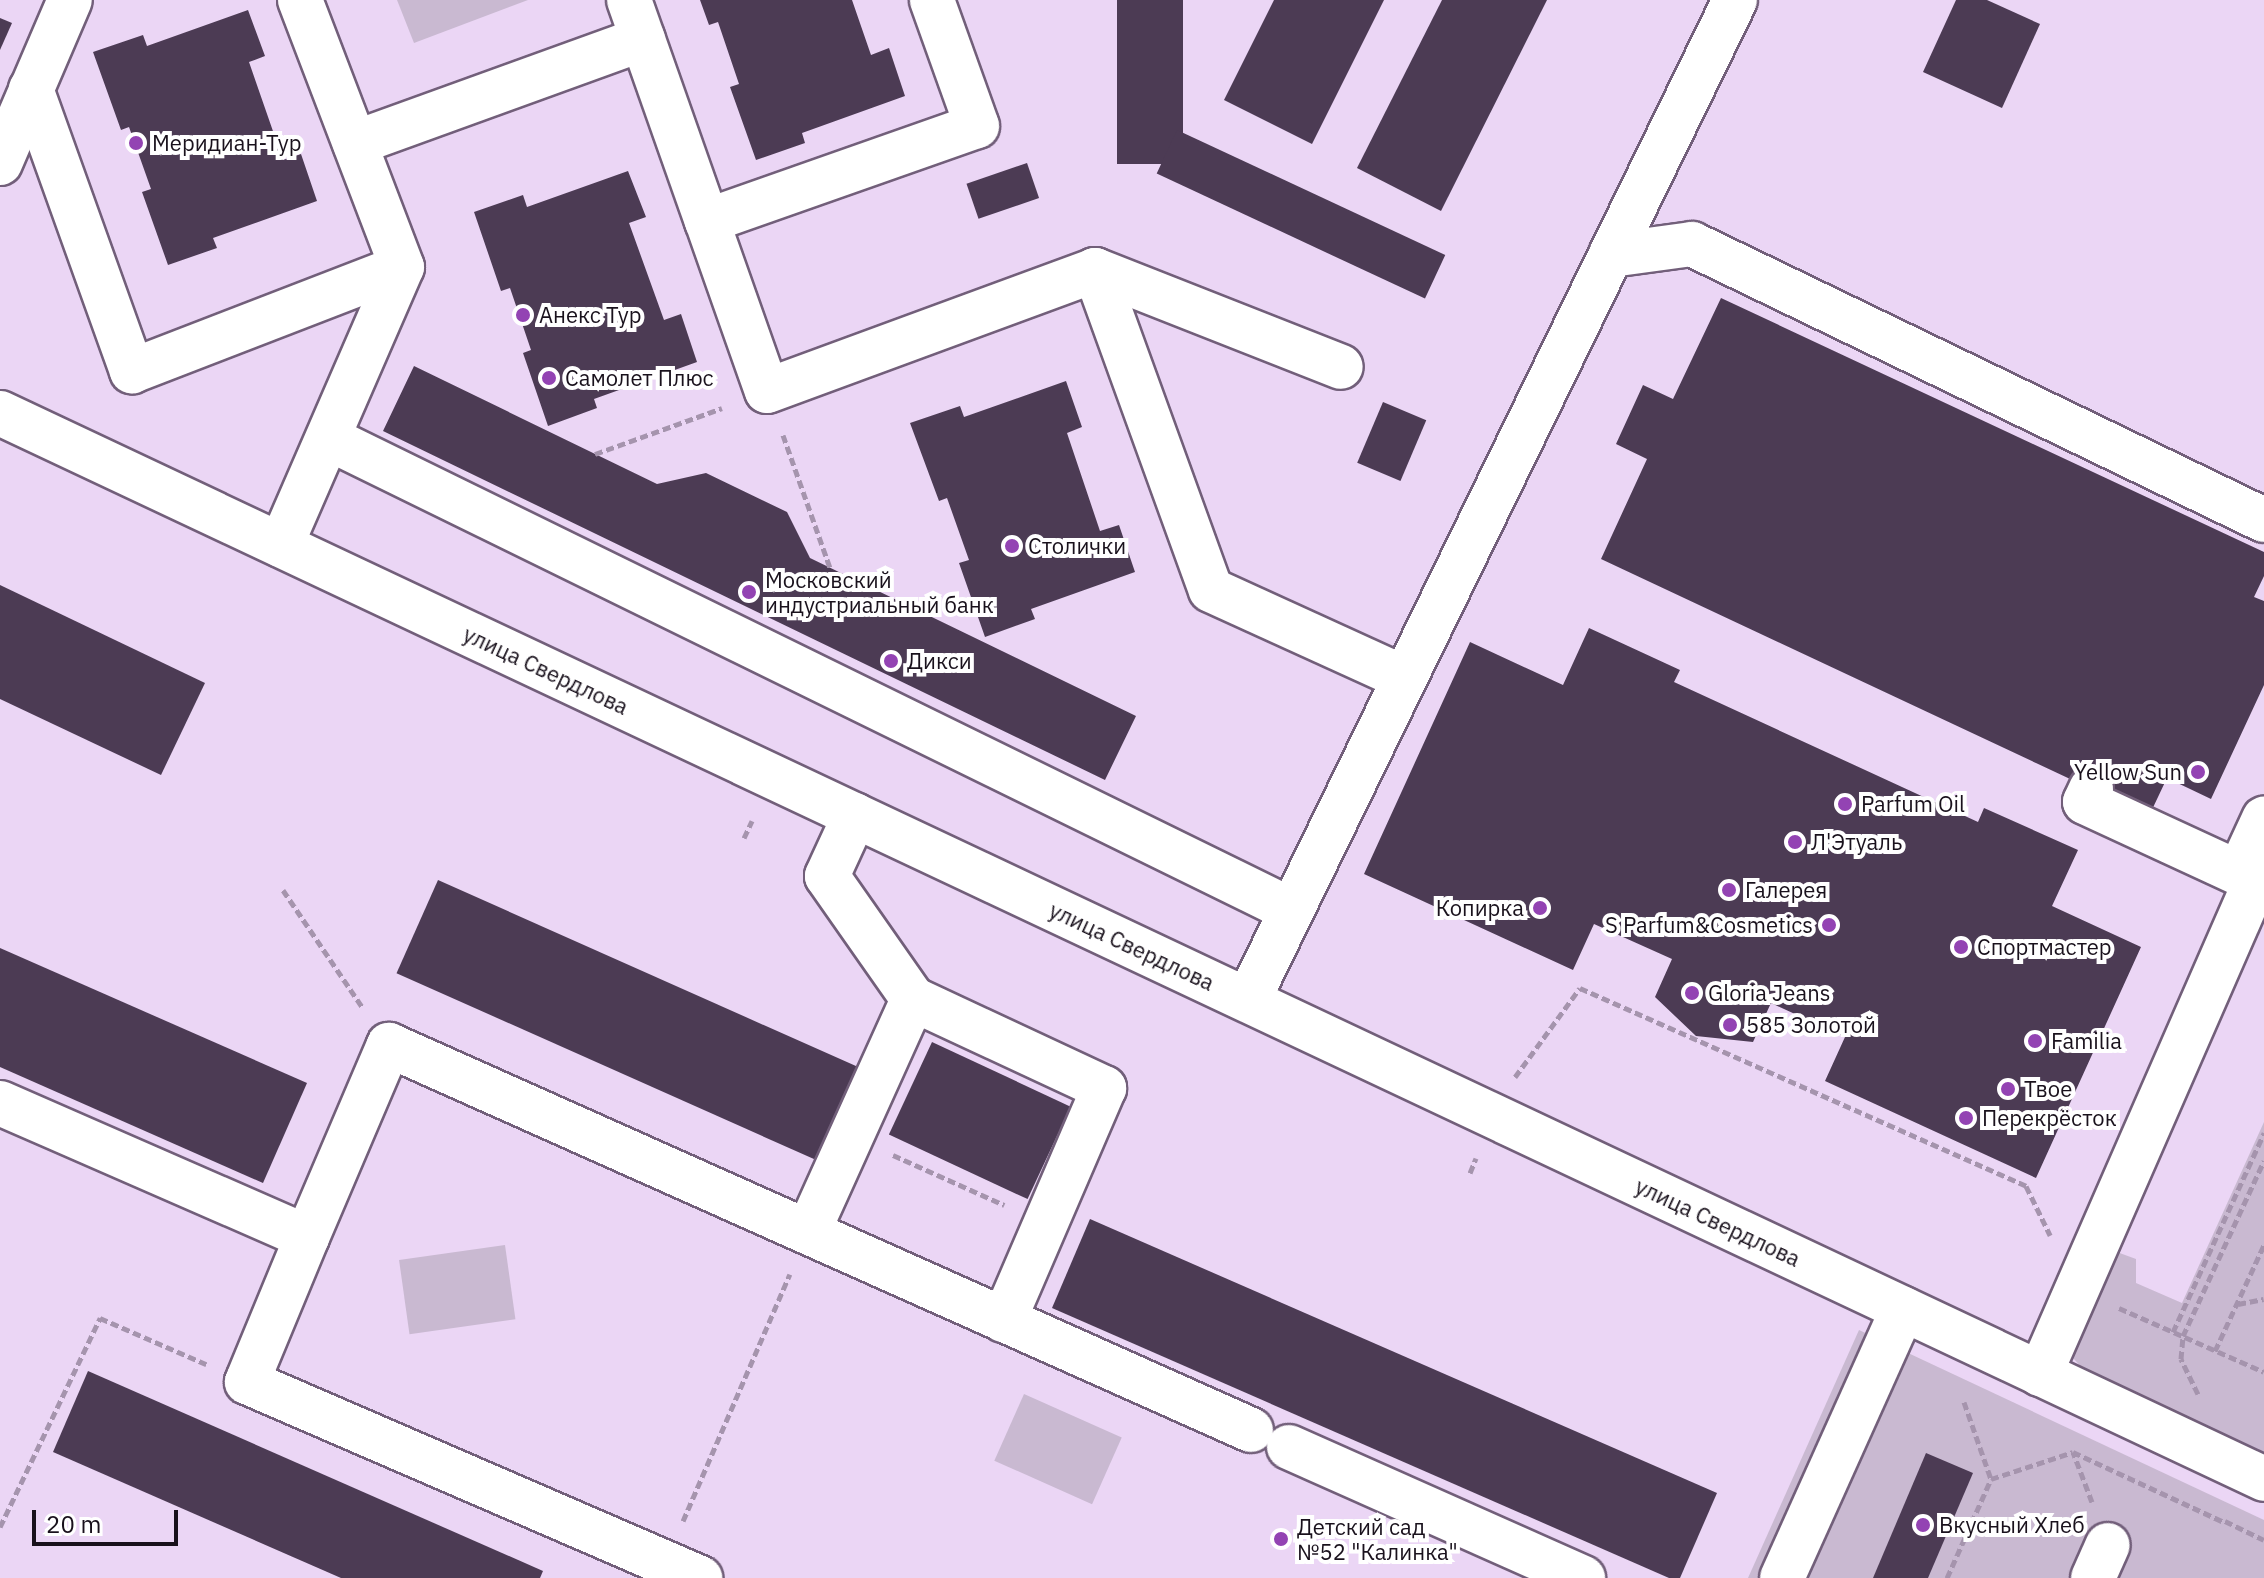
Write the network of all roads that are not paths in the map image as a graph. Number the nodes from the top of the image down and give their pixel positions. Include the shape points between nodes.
1 (70, 0) edge
2 (300, 0) edge
3 (932, 0) edge
4 (1735, 0) edge
5 (636, 19) edge
6 (31, 89) junction
7 (355, 143) junction
8 (0, 163) edge
9 (707, 221) junction
10 (1611, 255) junction
11 (402, 267) junction
12 (1095, 270) junction
13 (1341, 367) dead end
14 (0, 413) edge
15 (330, 439) junction
16 (2264, 520) edge
17 (281, 545) junction
18 (1404, 678) junction
19 (2091, 789) dead end
20 (855, 815) junction
21 (2262, 840) edge
22 (1291, 910) junction
23 (913, 999) junction
24 (1248, 1000) junction
25 (0, 1103) edge
26 (808, 1232) junction
27 (307, 1237) junction
28 (1903, 1309) junction
29 (1004, 1320) junction
30 (2040, 1374) junction
31 (2264, 1479) edge
32 (682, 1570) edge
33 (1583, 1578) edge
34 (1782, 1578) edge

1 - 6 street
2 - 7 street
3 - 9 street via 977,126
4 - 10 street
5 - 7 street
5 - 9 street
6 - 8 street
6 - 11 street via 132,371
7 - 11 street
9 - 12 street via 767,391
10 - 16 street via 1692,244
10 - 18 street
11 - 15 street
12 - 13 street
12 - 18 street via 1211,590
14 - 17 street, улица Свердлова
15 - 17 street
15 - 22 street
17 - 20 street, улица Свердлова
18 - 22 street
19 - 21 street via 2085,802 2239,873
20 - 23 street via 827,876
20 - 24 street, улица Свердлова
21 - 30 street
22 - 24 street
23 - 26 street
23 - 29 street via 1104,1088
24 - 28 street, улица Свердлова
25 - 27 street
26 - 27 street via 389,1045
26 - 29 street
27 - 32 street via 247,1382
28 - 30 street, улица Свердлова
28 - 34 street
29 - 33 street
30 - 31 street, улица Свердлова

